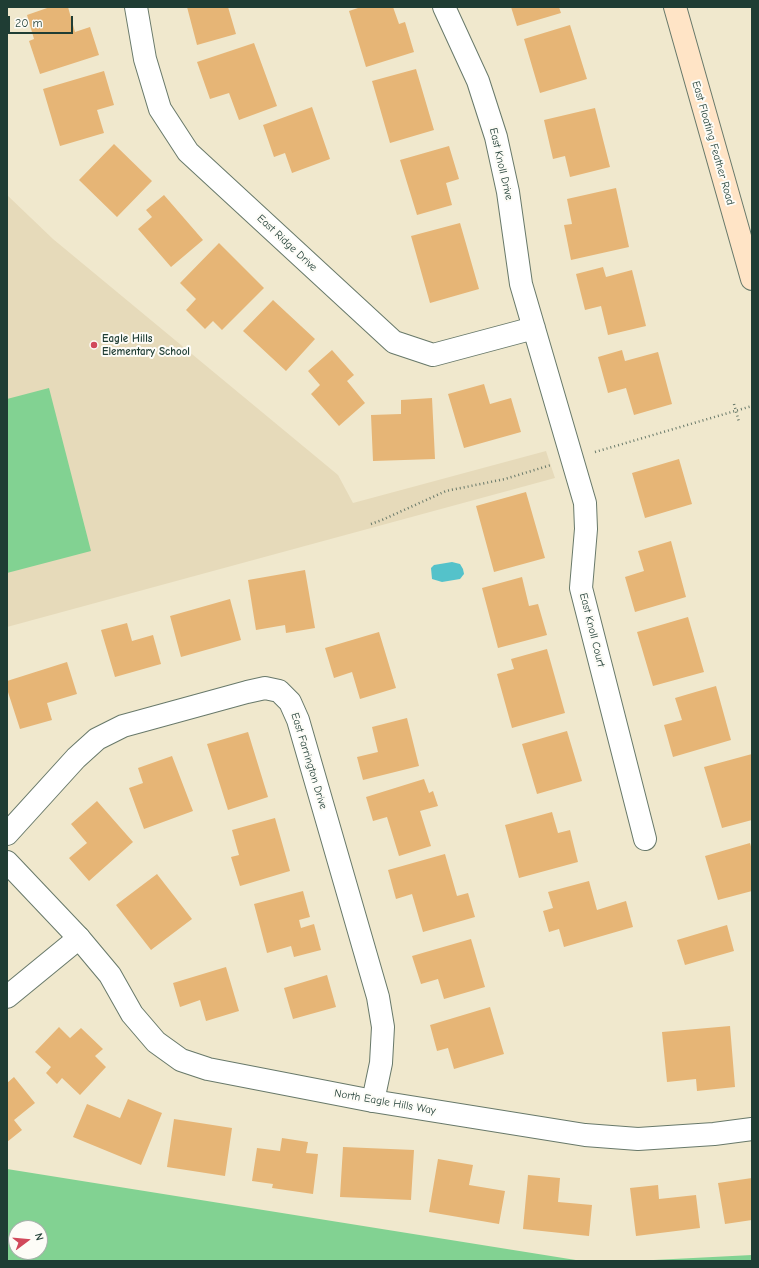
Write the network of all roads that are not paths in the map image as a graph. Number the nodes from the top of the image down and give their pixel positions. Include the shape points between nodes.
1 (136, 7) edge
2 (444, 7) edge
3 (675, 7) edge
4 (750, 266) edge
5 (534, 328) junction
6 (7, 834) edge
7 (645, 839) dead end
8 (7, 862) edge
9 (79, 938) junction
10 (7, 997) edge
11 (373, 1101) junction
12 (752, 1129) edge

1 - 5 street, East Ridge Drive via 146,59 160,109 188,152 394,342 433,355
2 - 5 street, East Knoll Drive via 478,81 496,137 508,192 521,284
3 - 4 main road, East Floating Feather Road
5 - 7 street, East Knoll Court via 585,503 586,529 581,588
6 - 11 street, East Farrington Drive via 76,758 97,739 123,726 247,692 265,688 279,691 290,702 298,720 378,997 383,1027 382,1063
8 - 9 street, North Eagle Hills Way
9 - 10 street
9 - 11 street, North Eagle Hills Way via 110,975 132,1014 156,1042 181,1060 208,1069
11 - 12 street, North Eagle Hills Way via 585,1136 638,1139

